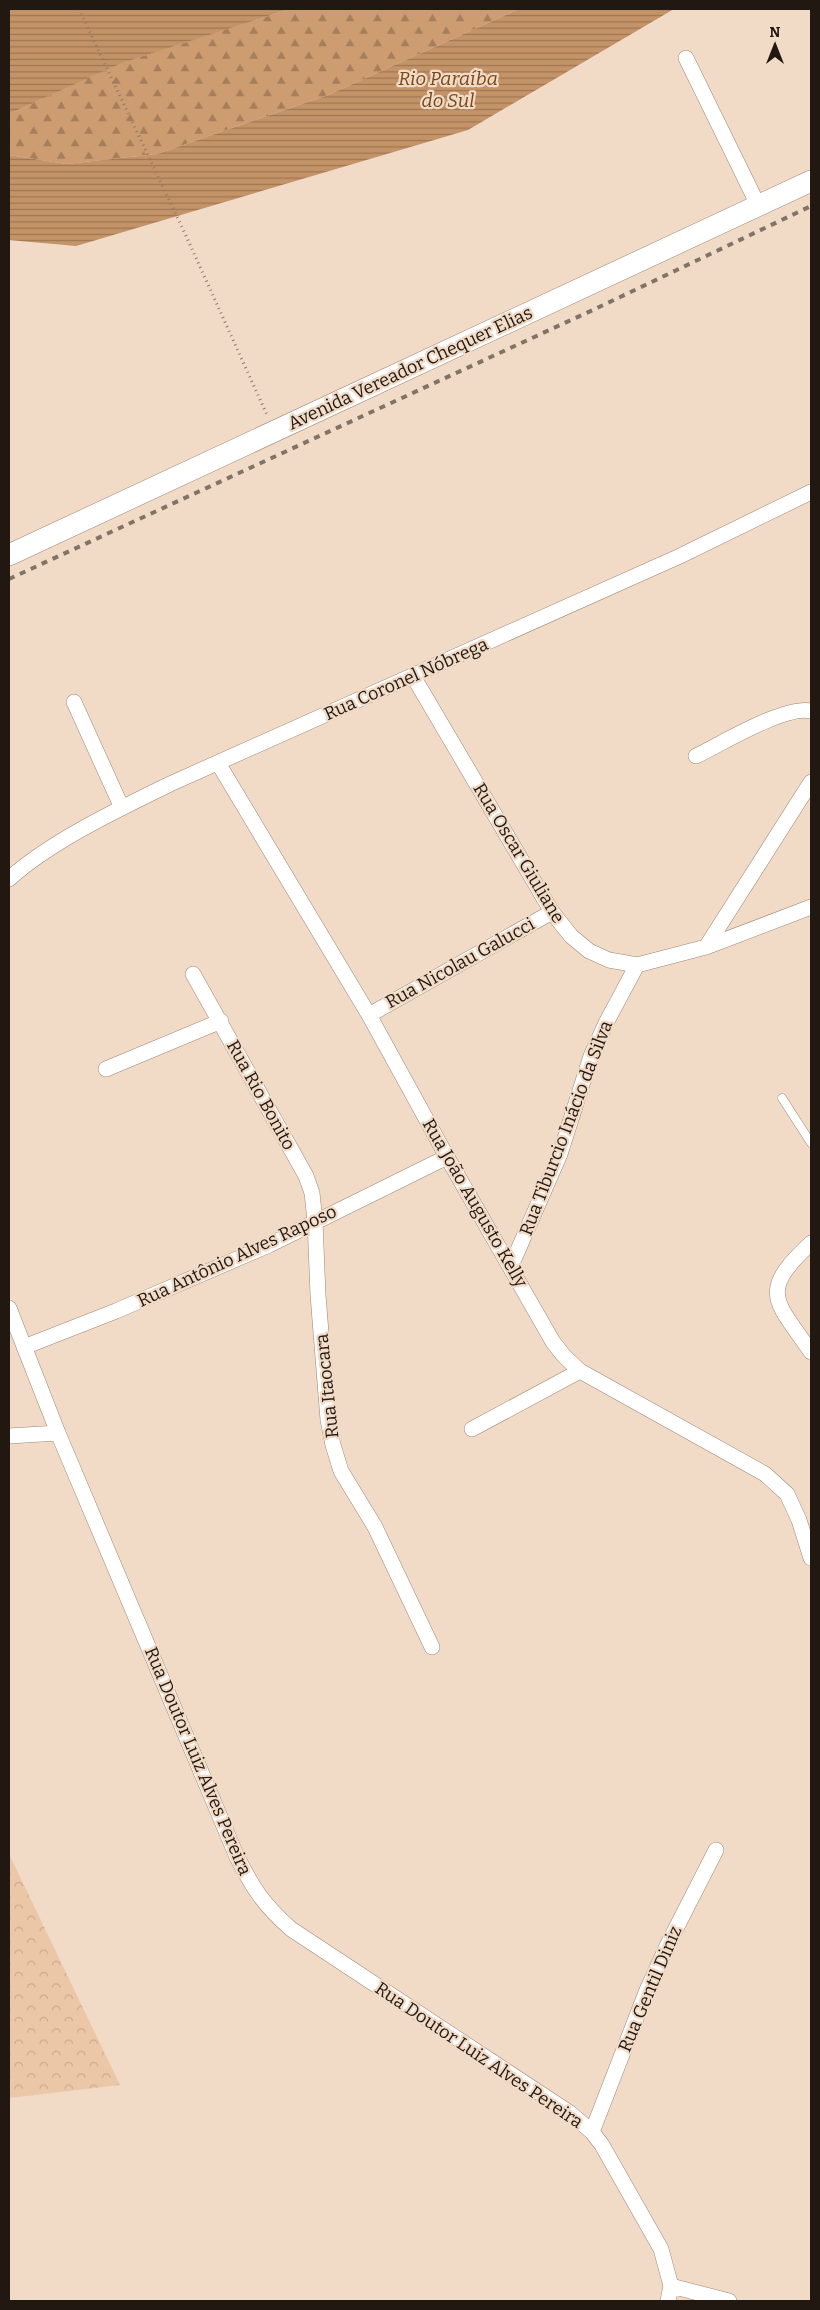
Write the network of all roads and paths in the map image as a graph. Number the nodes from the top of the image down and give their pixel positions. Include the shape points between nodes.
1 (79, 9) edge
2 (686, 58) dead end
3 (811, 181) edge
4 (758, 206) junction
5 (274, 432) junction
6 (811, 492) edge
7 (9, 555) edge
8 (413, 676) junction
9 (74, 702) dead end
10 (811, 710) edge
11 (696, 756) dead end
12 (218, 763) junction
13 (811, 782) edge
14 (122, 808) junction
15 (9, 879) edge
16 (811, 907) edge
17 (552, 912) junction
18 (706, 947) junction
19 (637, 965) junction
20 (193, 974) dead end
21 (369, 1015) junction
22 (221, 1021) junction
23 (106, 1069) dead end
24 (782, 1098) dead end
25 (811, 1143) edge
26 (447, 1158) junction
27 (315, 1221) junction
28 (811, 1243) edge
29 (511, 1266) junction
30 (9, 1308) edge
31 (24, 1347) junction
32 (811, 1352) edge
33 (580, 1371) junction
34 (472, 1429) dead end
35 (58, 1433) junction
36 (9, 1436) edge
37 (811, 1558) edge
38 (432, 1647) dead end
39 (716, 1850) dead end
40 (592, 2132) junction
41 (672, 2286) junction
42 (668, 2301) edge
43 (728, 2301) edge

1 - 5 path
2 - 4 street
3 - 4 main road, Avenida Vereador Chequer Elias
4 - 5 main road, Avenida Vereador Chequer Elias
5 - 7 main road, Avenida Vereador Chequer Elias
6 - 8 street, Rua Coronel Nóbrega via 680,556
8 - 12 street, Rua Coronel Nóbrega
8 - 17 street, Rua Oscar Giuliane
9 - 14 street
10 - 11 street via 775,717
12 - 14 street, Rua Coronel Nóbrega
12 - 21 street, Rua João Augusto Kelly
13 - 18 street
14 - 15 street, Rua Coronel Nóbrega via 36,857
16 - 18 street, Rua Oscar Giuliane
17 - 19 street, Rua Oscar Giuliane via 571,936 589,951 608,960
17 - 21 street, Rua Nicolau Galucci
18 - 19 street, Rua Oscar Giuliane
19 - 29 street, Rua Tiburcio Inácio da Silva via 591,1056 560,1154
20 - 22 street, Rua Rio Bonito
21 - 26 street, Rua João Augusto Kelly
22 - 23 street
22 - 27 street, Rua Rio Bonito via 306,1176 312,1193
24 - 25 lane
26 - 27 street, Rua Antônio Alves Raposo
26 - 29 street, Rua João Augusto Kelly
27 - 31 street, Rua Antônio Alves Raposo via 244,1256
27 - 38 street, Rua Itaocara via 318,1295 333,1446 341,1471 375,1527
28 - 32 street via 782,1274 776,1291 779,1304
29 - 33 street, Rua João Augusto Kelly via 553,1342
30 - 31 street, Rua Doutor Luiz Alves Pereira
31 - 35 street, Rua Doutor Luiz Alves Pereira
33 - 34 street
33 - 37 street, Rua João Augusto Kelly via 765,1474 787,1494 800,1520
35 - 36 street
35 - 40 street, Rua Doutor Luiz Alves Pereira via 238,1857 252,1886 269,1909 291,1929 570,2113
39 - 40 street, Rua Gentil Diniz via 647,1990
40 - 41 street, Rua Doutor Luiz Alves Pereira via 661,2249
41 - 42 street
41 - 43 street

